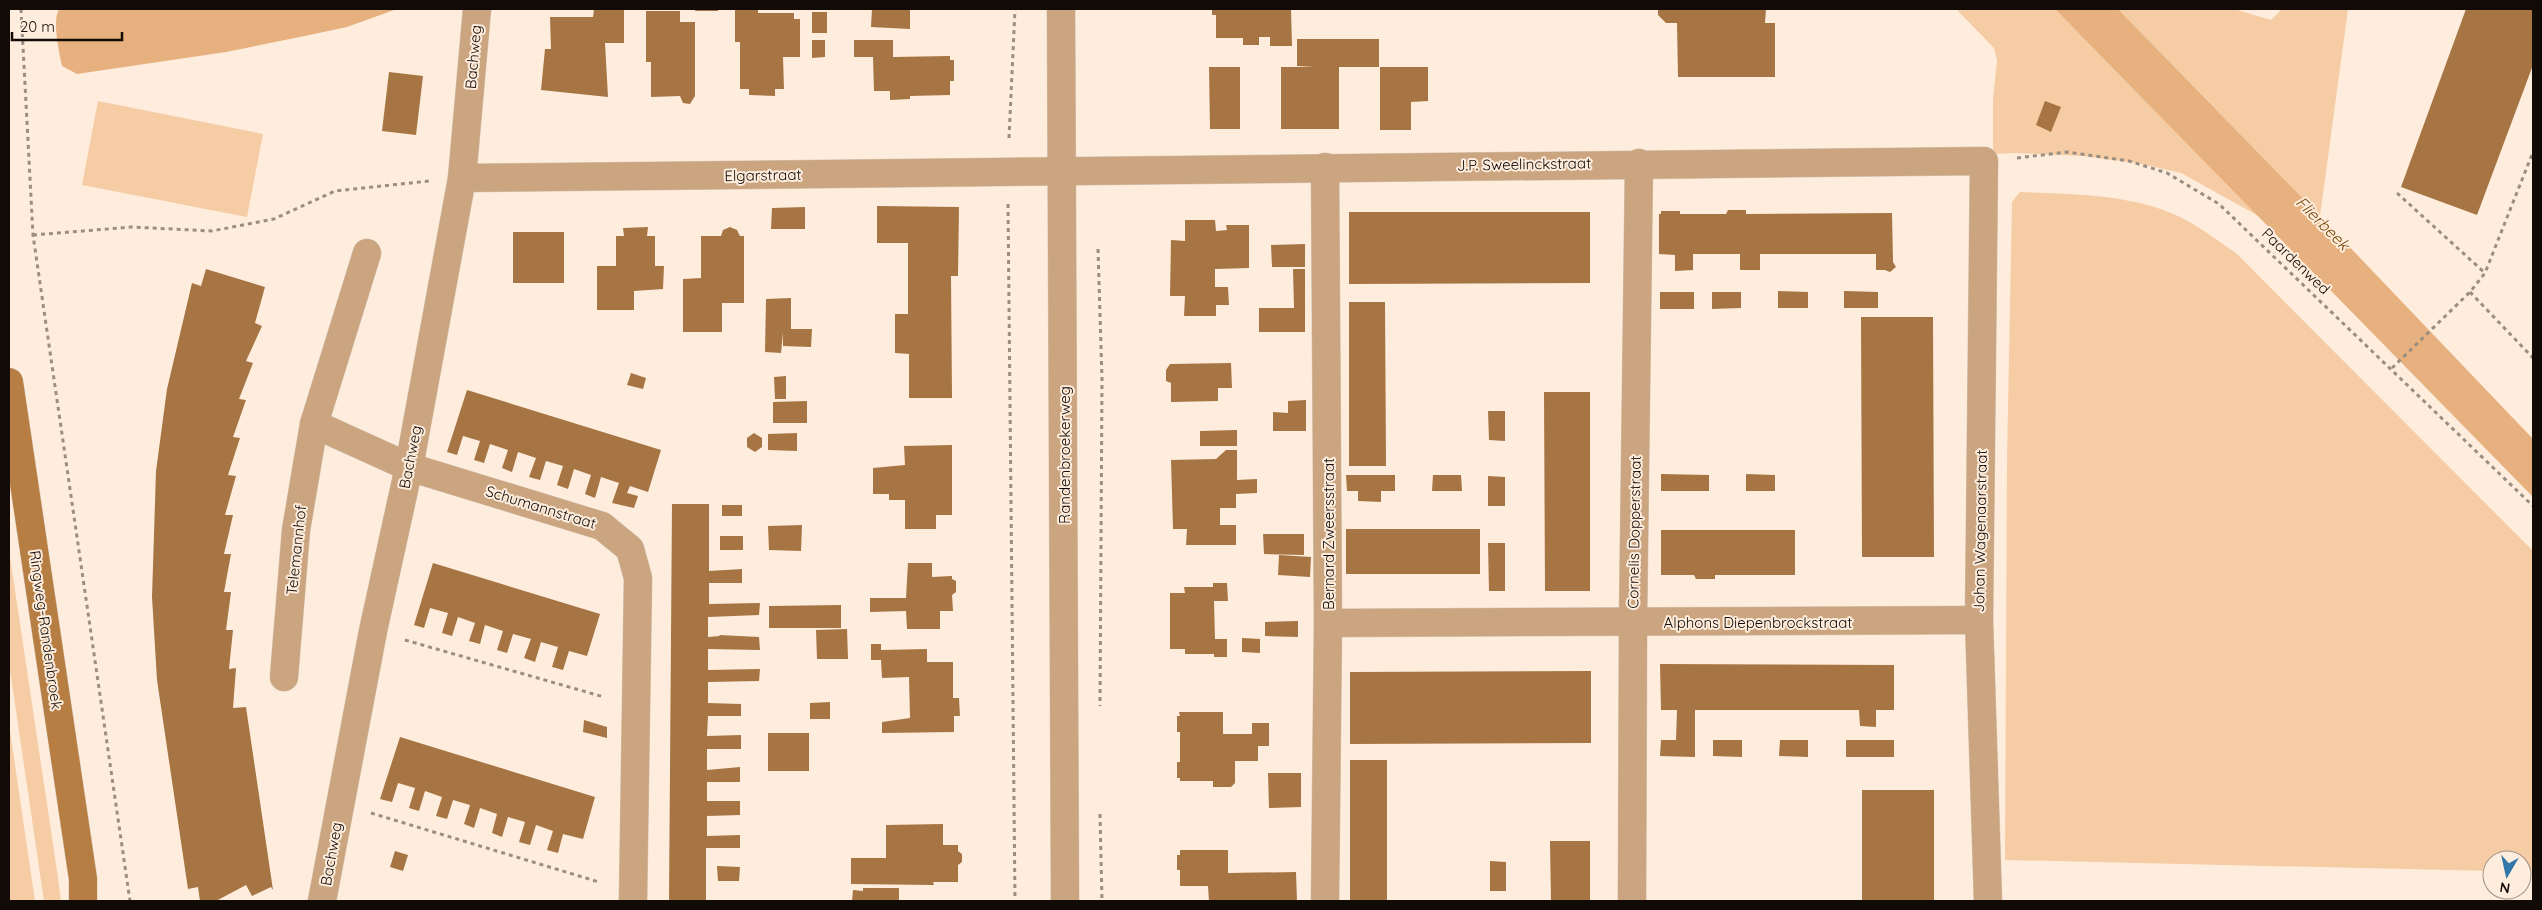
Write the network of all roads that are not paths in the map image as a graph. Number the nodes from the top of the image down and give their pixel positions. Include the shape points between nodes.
1 (477, 9) edge
2 (1061, 9) edge
3 (1984, 161) joint
4 (1639, 163) junction
5 (1325, 167) junction
6 (1064, 172) junction
7 (462, 178) junction
8 (367, 253) dead end
9 (9, 382) edge
10 (314, 424) junction
11 (409, 467) junction
12 (1979, 620) junction
13 (1633, 622) junction
14 (1328, 623) junction
15 (284, 677) dead end
16 (86, 894) edge
17 (633, 897) edge
18 (322, 901) edge
19 (1065, 901) edge
20 (1325, 901) edge
21 (1632, 901) edge
22 (1988, 901) edge

1 - 7 street, Bachweg
2 - 6 street, Randenbroekerweg
3 - 4 street, J.P. Sweelinckstraat
3 - 12 street, Johan Wagenaarstraat
4 - 5 street, J.P. Sweelinckstraat
4 - 13 street, Cornelis Dopperstraat
5 - 6 street, J.P. Sweelinckstraat
5 - 14 street, Bernard Zweersstraat
6 - 7 street, Elgarstraat
6 - 19 street, Randenbroekerweg
7 - 11 street, Bachweg
8 - 10 street, Telemannhof
9 - 16 main road, Ringweg-Randenbroek
10 - 11 street
10 - 15 street, Telemannhof via 296,530
11 - 17 street, Schumannstraat via 602,526 630,549 638,578
11 - 18 street, Bachweg via 373,631
12 - 13 street, Alphons Diepenbrockstraat
12 - 22 street, Johan Wagenaarstraat
13 - 14 street, Alphons Diepenbrockstraat
13 - 21 street, Cornelis Dopperstraat
14 - 20 street, Bernard Zweersstraat

